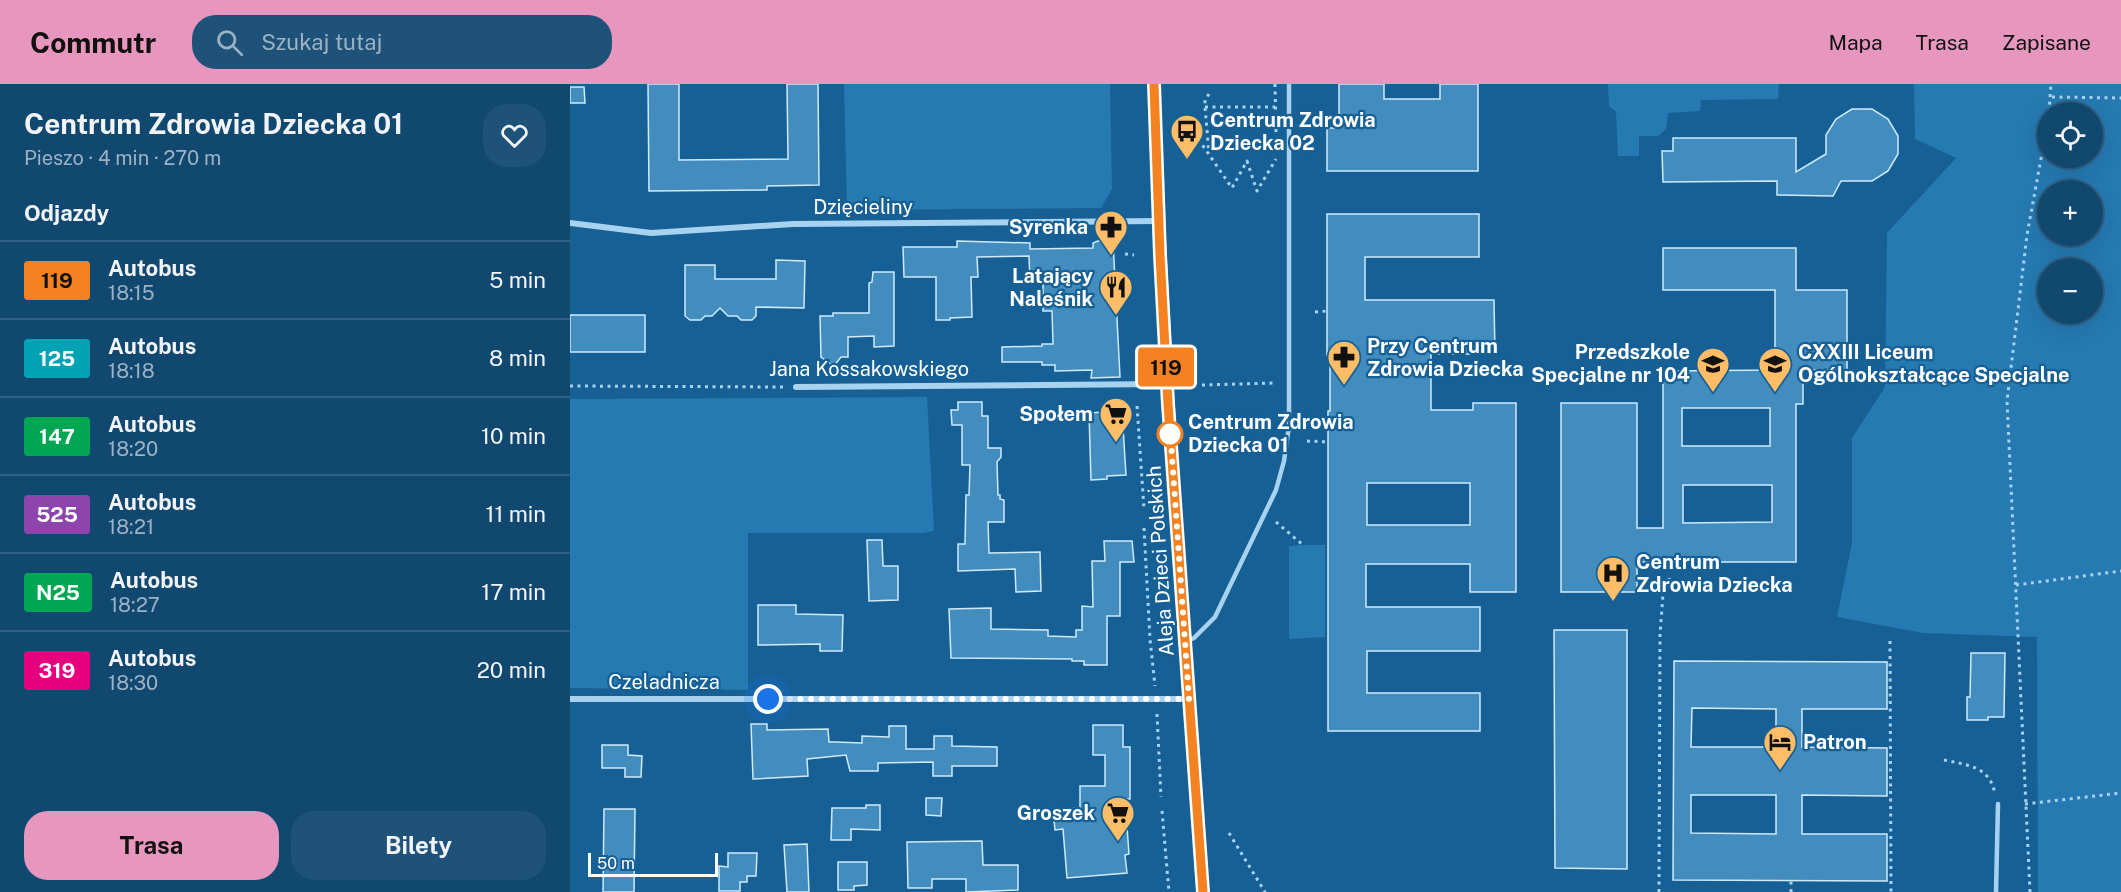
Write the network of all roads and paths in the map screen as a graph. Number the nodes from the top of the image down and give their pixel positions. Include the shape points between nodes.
1 (1154, 84) edge
2 (1275, 84) edge
3 (1289, 84) edge
4 (2051, 84) edge
5 (1209, 94) dead end
6 (2052, 97) junction
7 (2121, 98) edge
8 (2051, 102) edge
9 (1205, 107) junction
10 (1275, 107) junction
11 (1276, 133) dead end
12 (1183, 141) dead end
13 (1209, 155) junction
14 (1276, 159) dead end
15 (2039, 168) edge
16 (1158, 221) junction
17 (570, 223) edge
18 (1125, 254) dead end
19 (1134, 255) dead end
20 (1327, 311) dead end
21 (1315, 312) dead end
22 (1275, 383) dead end
23 (1167, 384) junction
24 (1202, 385) dead end
25 (570, 386) edge
26 (796, 387) joint
27 (1137, 406) dead end
28 (1307, 441) dead end
29 (1328, 442) dead end
30 (1144, 509) dead end
31 (1276, 522) dead end
32 (1144, 528) dead end
33 (1303, 545) dead end
34 (2121, 571) edge
35 (1669, 578) dead end
36 (2016, 585) junction
37 (1890, 640) dead end
38 (1185, 641) junction
39 (1155, 686) dead end
40 (570, 699) edge
41 (1189, 699) junction
42 (1156, 714) dead end
43 (1944, 760) dead end
44 (2121, 793) edge
45 (1161, 797) dead end
46 (1998, 804) joint
47 (2025, 804) junction
48 (1162, 811) dead end
49 (1229, 833) dead end
50 (1791, 881) dead end
51 (1169, 892) edge
52 (1203, 892) edge
53 (1265, 892) edge
54 (1659, 892) edge
55 (1791, 892) edge
56 (1891, 892) edge
57 (1996, 892) edge
58 (2030, 892) edge

1 - 16 street, Aleja Dzieci Polskich
2 - 10 path
3 - 38 lane via 1289,426 1284,461 1276,490 1215,617 1194,638
4 - 6 path
5 - 9 path
6 - 7 path
6 - 8 path
9 - 10 path
9 - 13 path
10 - 11 path
12 - 13 path via 1199,140
13 - 14 path via 1232,188 1247,160 1257,191
15 - 36 path via 2007,401
16 - 17 street, Dzięcieliny via 793,224 651,233
16 - 23 street, Aleja Dzieci Polskich
18 - 19 path
20 - 21 path
22 - 24 path
23 - 26 street, Jana Kossakowskiego
23 - 38 street, Aleja Dzieci Polskich
25 - 26 path, Jana Kossakowskiego
27 - 30 path
28 - 29 path
31 - 33 path
32 - 39 path
34 - 36 path
35 - 54 path via 1670,585 1663,594 1660,635
36 - 47 path
37 - 56 path
38 - 41 street, Aleja Dzieci Polskich
40 - 41 street, Czeladnicza
41 - 52 street, Aleja Dzieci Polskich
42 - 45 path
43 - 46 path via 1979,768 1993,784
44 - 47 path
46 - 57 lane
47 - 58 path
48 - 51 path
49 - 53 path
50 - 55 path

